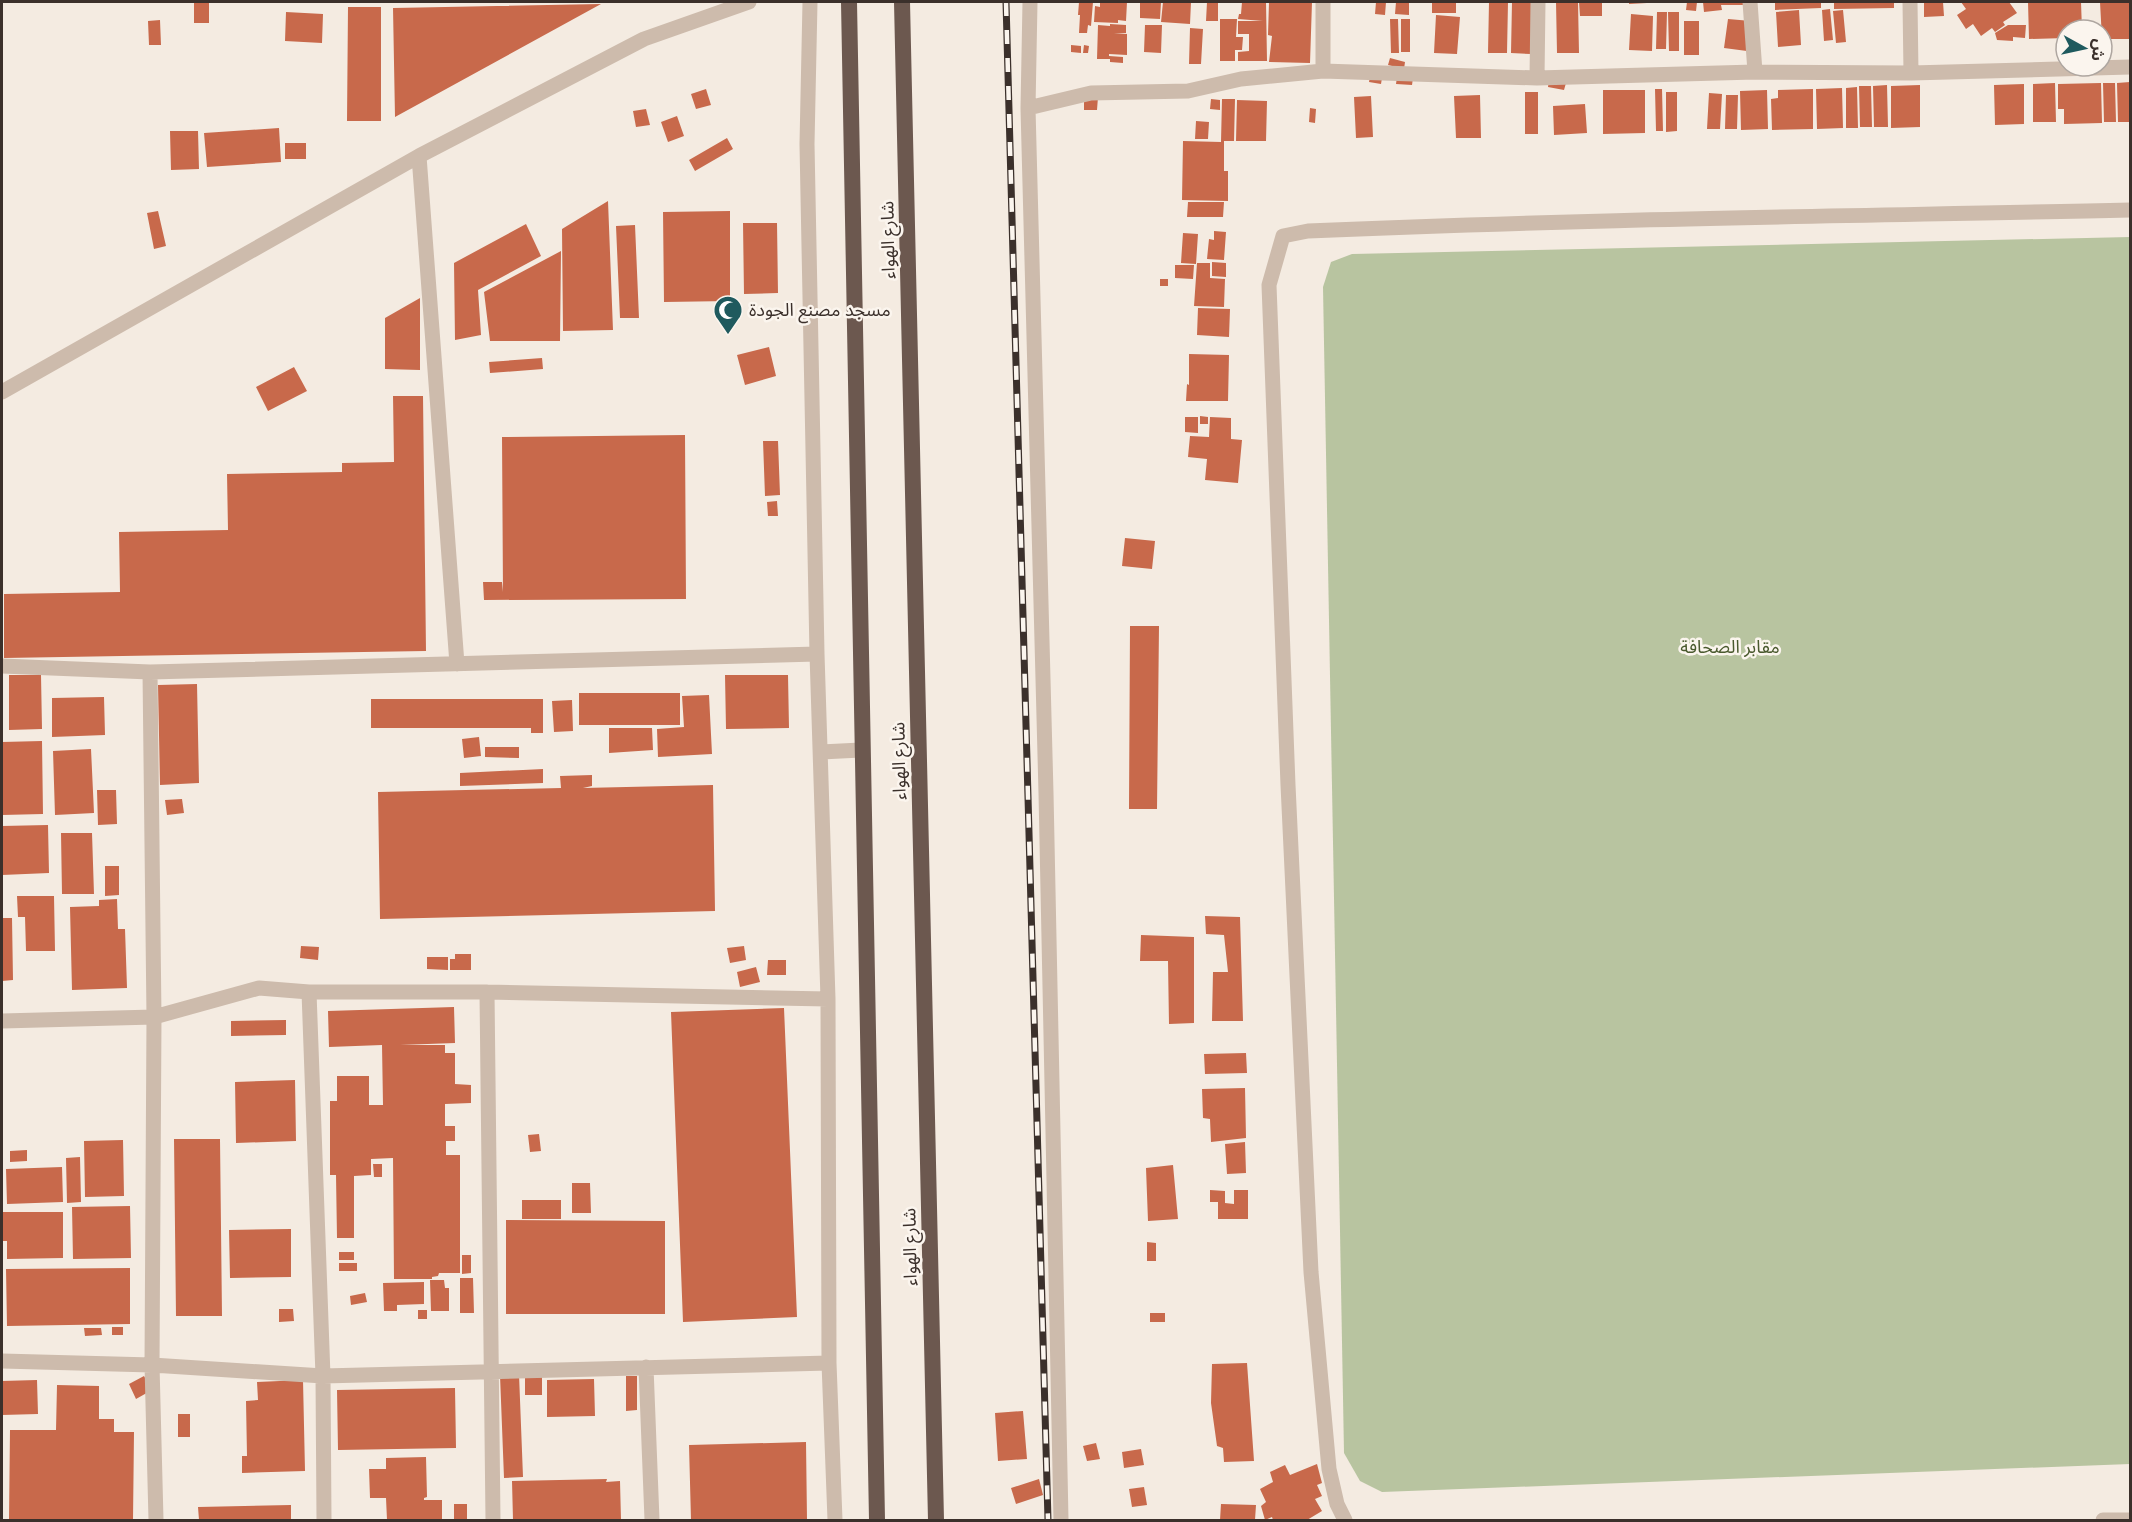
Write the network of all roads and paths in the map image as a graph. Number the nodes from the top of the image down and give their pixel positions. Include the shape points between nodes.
1 (749, 2) edge
2 (810, 2) edge
3 (849, 2) edge
4 (902, 2) edge
5 (1030, 2) edge
6 (1323, 2) edge
7 (1538, 2) edge
8 (1750, 2) edge
9 (1910, 2) edge
10 (2130, 67) edge
11 (1323, 71) junction
12 (1755, 72) junction
13 (1911, 73) junction
14 (1537, 78) junction
15 (1028, 108) junction
16 (419, 156) junction
17 (2130, 210) edge
18 (2, 392) edge
19 (817, 654) junction
20 (458, 664) junction
21 (2, 666) edge
22 (150, 672) junction
23 (861, 750) junction
24 (820, 752) junction
25 (309, 992) junction
26 (487, 992) junction
27 (828, 999) junction
28 (154, 1017) junction
29 (2, 1021) edge
30 (2, 1360) edge
31 (829, 1363) junction
32 (152, 1365) junction
33 (646, 1367) junction
34 (491, 1371) junction
35 (323, 1376) junction
36 (2130, 1520) edge
37 (156, 1521) edge
38 (324, 1521) edge
39 (493, 1521) edge
40 (652, 1521) edge
41 (835, 1521) edge
42 (877, 1521) edge
43 (936, 1521) edge
44 (1060, 1521) edge
45 (1345, 1521) edge
46 (2103, 1521) edge

1 - 16 street via 644,39
2 - 19 street via 807,144
3 - 23 highway, شارع الهواء
4 - 43 highway, شارع الهواء
5 - 15 street
6 - 11 street
7 - 14 street
8 - 12 street
9 - 13 street
10 - 13 street
11 - 14 street
11 - 15 street via 1241,79 1188,92 1091,93
12 - 13 street
12 - 14 street
15 - 44 street
16 - 18 street
16 - 20 street
17 - 45 street via 1504,223 1308,231 1283,236 1269,285 1311,1272 1329,1469
19 - 20 street
19 - 24 street
20 - 22 street
21 - 22 street
22 - 28 street
23 - 24 street
23 - 42 highway, شارع الهواء
24 - 27 street
25 - 26 street
25 - 28 street via 259,988
25 - 35 street
26 - 27 street
26 - 34 street
27 - 31 street
28 - 29 street
28 - 32 street
30 - 32 street
31 - 33 street
31 - 41 street
32 - 35 street
32 - 37 street
33 - 34 street
33 - 40 street
34 - 35 street
34 - 39 street
35 - 38 street
36 - 46 street

